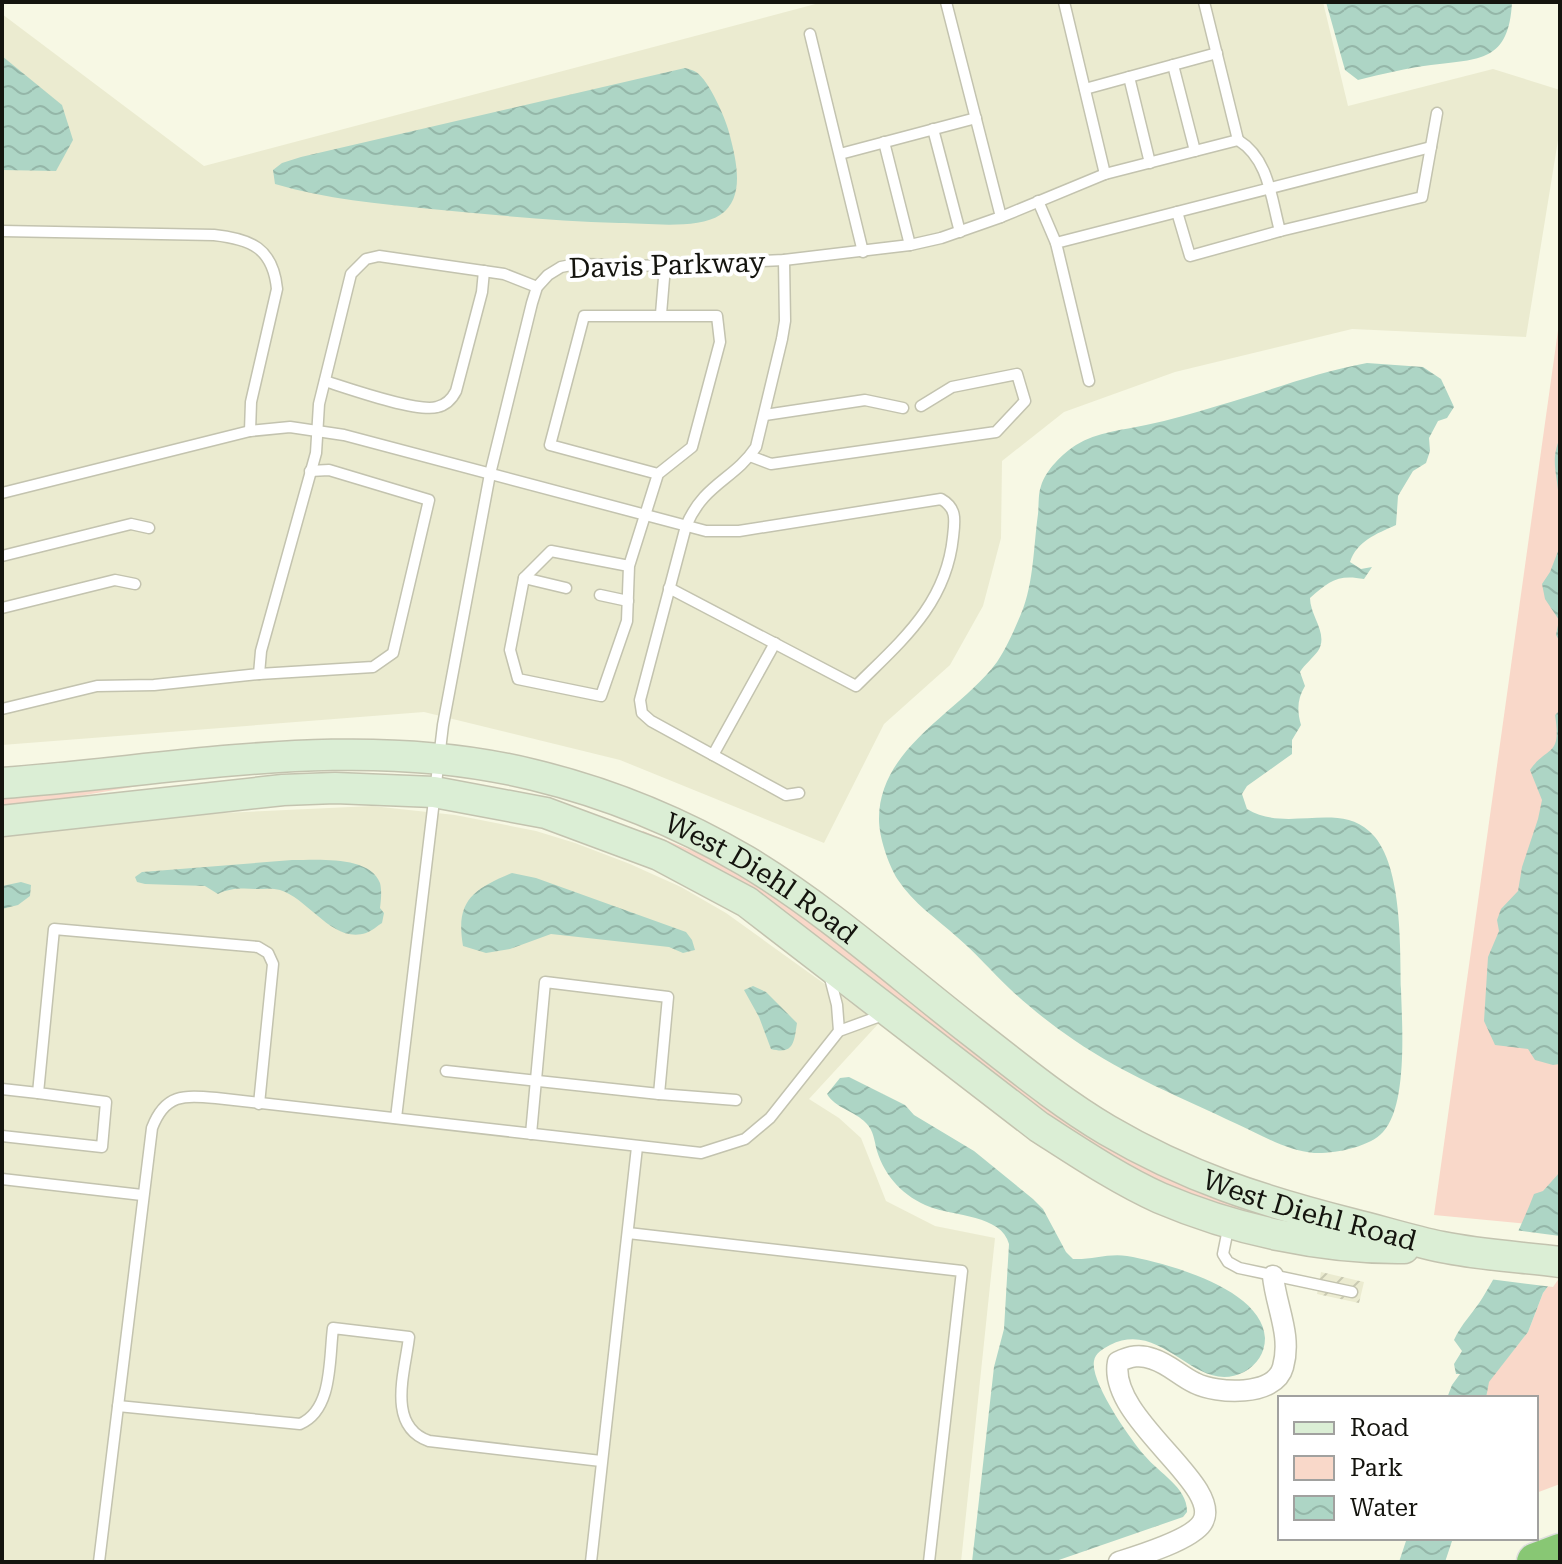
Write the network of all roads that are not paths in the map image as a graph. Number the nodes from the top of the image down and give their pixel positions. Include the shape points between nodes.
1 (946, 2) edge
2 (1064, 2) edge
3 (1204, 2) edge
4 (810, 34) dead end
5 (1217, 53) junction
6 (1173, 65) junction
7 (1129, 77) junction
8 (1085, 89) junction
9 (1437, 113) dead end
10 (976, 118) junction
11 (933, 129) junction
12 (1238, 140) junction
13 (884, 142) junction
14 (1431, 147) junction
15 (1195, 151) junction
16 (840, 154) junction
17 (1150, 163) junction
18 (1105, 174) junction
19 (1268, 188) junction
20 (1038, 201) junction
21 (1177, 212) junction
22 (1001, 217) junction
23 (2, 231) edge
24 (1280, 231) junction
25 (960, 232) junction
26 (1056, 243) junction
27 (910, 245) junction
28 (863, 252) junction
29 (784, 260) junction
30 (665, 266) junction
31 (484, 271) junction
32 (537, 287) junction
33 (661, 314) junction
34 (325, 381) junction
35 (1089, 381) dead end
36 (921, 406) dead end
37 (903, 408) dead end
38 (765, 415) junction
39 (319, 429) junction
40 (250, 431) junction
41 (750, 456) junction
42 (310, 471) junction
43 (490, 474) junction
44 (658, 474) junction
45 (2, 493) edge
46 (643, 515) junction
47 (686, 526) junction
48 (149, 528) dead end
49 (2, 556) edge
50 (629, 566) junction
51 (524, 578) junction
52 (135, 584) dead end
53 (566, 588) dead end
54 (669, 588) junction
55 (600, 595) dead end
56 (628, 601) junction
57 (2, 608) edge
58 (775, 643) junction
59 (259, 674) junction
60 (2, 709) edge
61 (713, 755) junction
62 (437, 758) junction
63 (2, 783) edge
64 (434, 792) junction
65 (799, 793) dead end
66 (2, 821) edge
67 (824, 959) junction
68 (893, 1013) junction
69 (839, 1031) junction
70 (446, 1071) dead end
71 (538, 1082) junction
72 (2, 1089) edge
73 (38, 1093) junction
74 (659, 1094) junction
75 (736, 1100) dead end
76 (259, 1104) junction
77 (396, 1118) junction
78 (531, 1134) junction
79 (2, 1136) edge
80 (637, 1147) junction
81 (2, 1179) edge
82 (142, 1195) junction
83 (1230, 1222) junction
84 (628, 1233) junction
85 (1456, 1249) junction
86 (1560, 1262) edge
87 (1273, 1276) junction
88 (1352, 1292) dead end
89 (118, 1406) junction
90 (601, 1461) junction
91 (1560, 1553) edge
92 (99, 1562) edge
93 (591, 1562) edge
94 (929, 1562) edge
95 (1119, 1562) edge
96 (1536, 1562) edge

1 - 10 lane
2 - 8 lane
3 - 5 lane
4 - 16 lane
5 - 6 lane
5 - 12 lane
6 - 7 lane
6 - 15 lane
7 - 8 lane
7 - 17 lane
8 - 18 lane
9 - 14 lane
10 - 11 lane
10 - 22 lane
11 - 13 lane
11 - 25 lane
12 - 15 lane, Davis Parkway
12 - 19 lane via 1256,154
13 - 16 lane
13 - 27 lane
14 - 19 lane
14 - 24 lane via 1422,197
15 - 17 lane, Davis Parkway
16 - 28 lane
17 - 18 lane, Davis Parkway
18 - 20 lane, Davis Parkway
19 - 21 lane
19 - 24 lane
20 - 22 lane, Davis Parkway
20 - 26 lane
21 - 24 lane via 1190,256
21 - 26 lane
22 - 25 lane, Davis Parkway
23 - 40 lane via 214,235 242,238 263,251 277,289 251,402
25 - 27 lane, Davis Parkway
26 - 35 lane
27 - 28 lane, Davis Parkway
28 - 29 lane, Davis Parkway
29 - 30 lane, Davis Parkway
29 - 38 lane via 785,321
30 - 32 lane, Davis Parkway via 576,264 561,267
30 - 33 lane
31 - 32 lane
31 - 34 lane via 379,256 366,259 351,274
31 - 34 lane via 456,391 442,406 421,408
32 - 43 lane, Davis Parkway
33 - 44 lane via 717,316 720,342 692,447
33 - 44 lane via 584,316 550,445
34 - 39 lane
36 - 41 lane via 952,387 1017,374 1025,401 996,432 771,464
37 - 38 lane via 865,400
38 - 41 lane
39 - 40 lane
39 - 42 lane
39 - 43 lane
40 - 45 lane
41 - 47 lane via 707,492
42 - 59 lane
42 - 59 lane via 329,470 429,500 393,653 373,667
43 - 46 lane
43 - 62 lane, Davis Parkway
44 - 46 lane
46 - 47 lane
46 - 50 lane
47 - 54 lane
47 - 58 lane via 739,531 941,499 950,505 955,514 951,560 930,605 920,623 856,686
48 - 49 lane via 131,524
50 - 51 lane via 551,551
50 - 56 lane
51 - 53 lane
51 - 56 lane via 510,650 518,679 601,696 627,621
52 - 57 lane via 115,580
54 - 58 lane
54 - 61 lane via 640,700 642,713
55 - 56 lane
58 - 61 lane
59 - 60 lane via 97,686
61 - 65 lane via 786,795
62 - 63 street, West Diehl Road via 386,754 245,759
62 - 64 lane, Davis Parkway
62 - 85 street, West Diehl Road via 571,785 692,832 745,861 822,914 1059,1099 1174,1166 1251,1197
64 - 66 street, West Diehl Road via 283,790
64 - 67 street, West Diehl Road via 546,813 659,855 747,902
64 - 77 lane, Davis Parkway
67 - 68 street, West Diehl Road
67 - 69 lane
68 - 69 lane
68 - 83 street, West Diehl Road via 1088,1159 1160,1198
69 - 80 lane via 770,1118 745,1139 701,1153
70 - 71 lane
71 - 74 lane
71 - 74 lane via 545,982 668,997
71 - 78 lane
72 - 73 lane
73 - 76 lane via 54,929 258,947 268,953 273,964
73 - 79 lane via 106,1102 102,1147
74 - 75 lane
76 - 77 lane
76 - 82 lane via 186,1096 169,1102 152,1128
77 - 78 lane
78 - 80 lane
80 - 84 lane
81 - 82 lane
82 - 89 lane
83 - 85 street, West Diehl Road via 1361,1249
83 - 87 lane via 1223,1245 1228,1262
84 - 90 lane
84 - 94 lane via 962,1271
85 - 86 street, West Diehl Road
87 - 88 lane
87 - 95 street via 1285,1339 1283,1367 1269,1384 1216,1390 1197,1385 1151,1357 1118,1362 1116,1374 1132,1408 1193,1481 1206,1511 1201,1525 1182,1538
89 - 90 lane via 300,1424 315,1415 324,1398 333,1328 409,1337 402,1413 418,1437
89 - 92 lane
90 - 93 lane
91 - 96 highway

